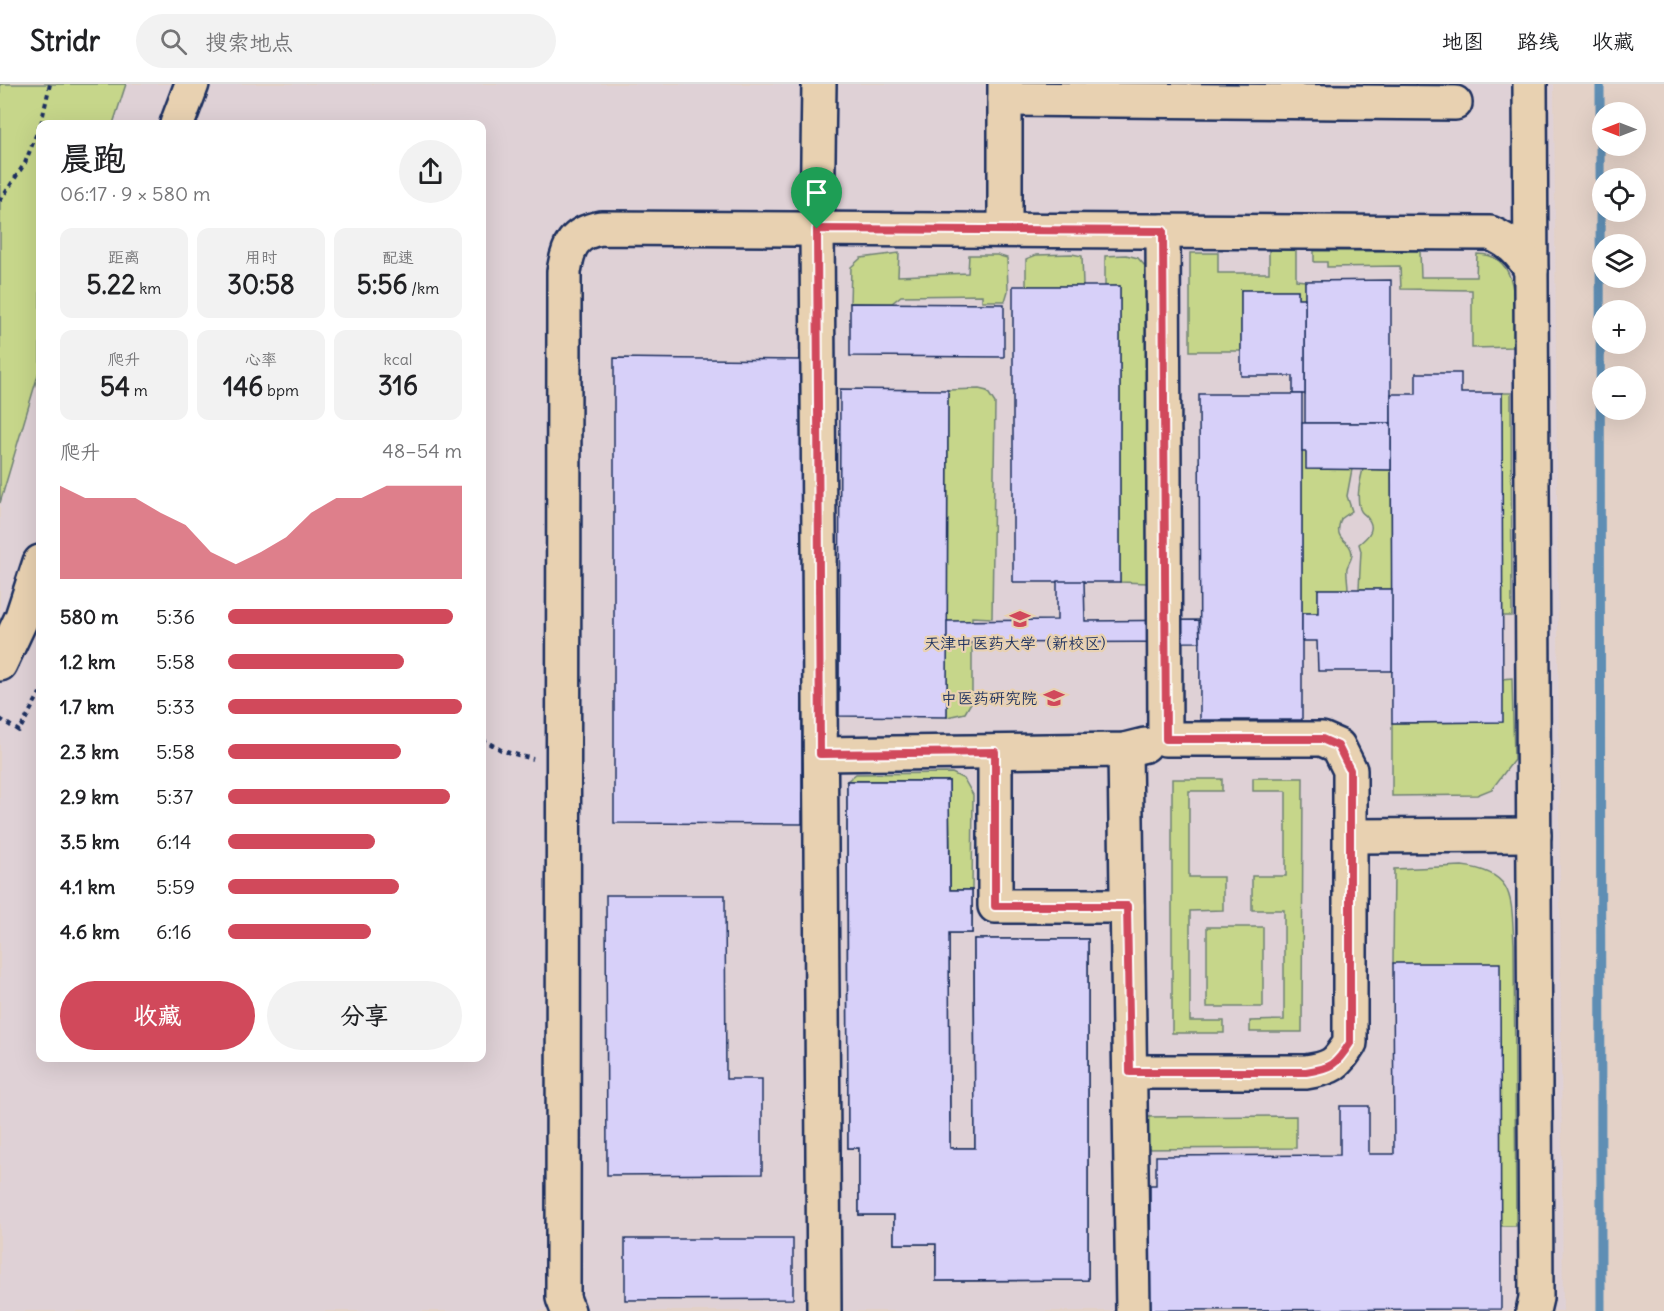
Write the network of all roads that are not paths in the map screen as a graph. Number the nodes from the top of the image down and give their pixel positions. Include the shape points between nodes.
1 (192, 84) edge
2 (819, 84) edge
3 (1530, 84) edge
4 (1005, 92) edge
5 (1455, 103) dead end
6 (178, 120) edge
7 (1531, 197) junction
8 (817, 229) junction
9 (1005, 230) junction
10 (1163, 231) junction
11 (1490, 233) junction
12 (1531, 270) junction
13 (36, 574) edge
14 (0, 664) edge
15 (1166, 739) junction
16 (1125, 750) junction
17 (995, 752) junction
18 (820, 754) junction
19 (1534, 835) junction
20 (1351, 836) junction
21 (1127, 906) junction
22 (1130, 1072) junction
23 (568, 1311) edge
24 (824, 1311) edge
25 (1133, 1311) edge
26 (1533, 1311) edge

1 - 6 lane
2 - 8 lane
3 - 7 lane
4 - 5 lane
4 - 9 lane
7 - 11 lane via 1516,215
7 - 12 lane
8 - 9 lane
8 - 18 lane
8 - 23 lane via 601,228 585,231 573,241 567,254 563,1298
9 - 10 lane
10 - 11 lane
10 - 15 lane
11 - 12 lane via 1511,244
12 - 19 lane
13 - 14 lane
15 - 16 lane
15 - 20 lane via 1322,739 1338,746 1350,770
16 - 17 lane
16 - 21 lane
17 - 18 lane
17 - 21 lane via 995,906
18 - 24 lane
19 - 20 lane
19 - 26 lane
20 - 22 lane via 1350,1043 1340,1059 1326,1069 1306,1072
21 - 22 lane
22 - 25 lane

